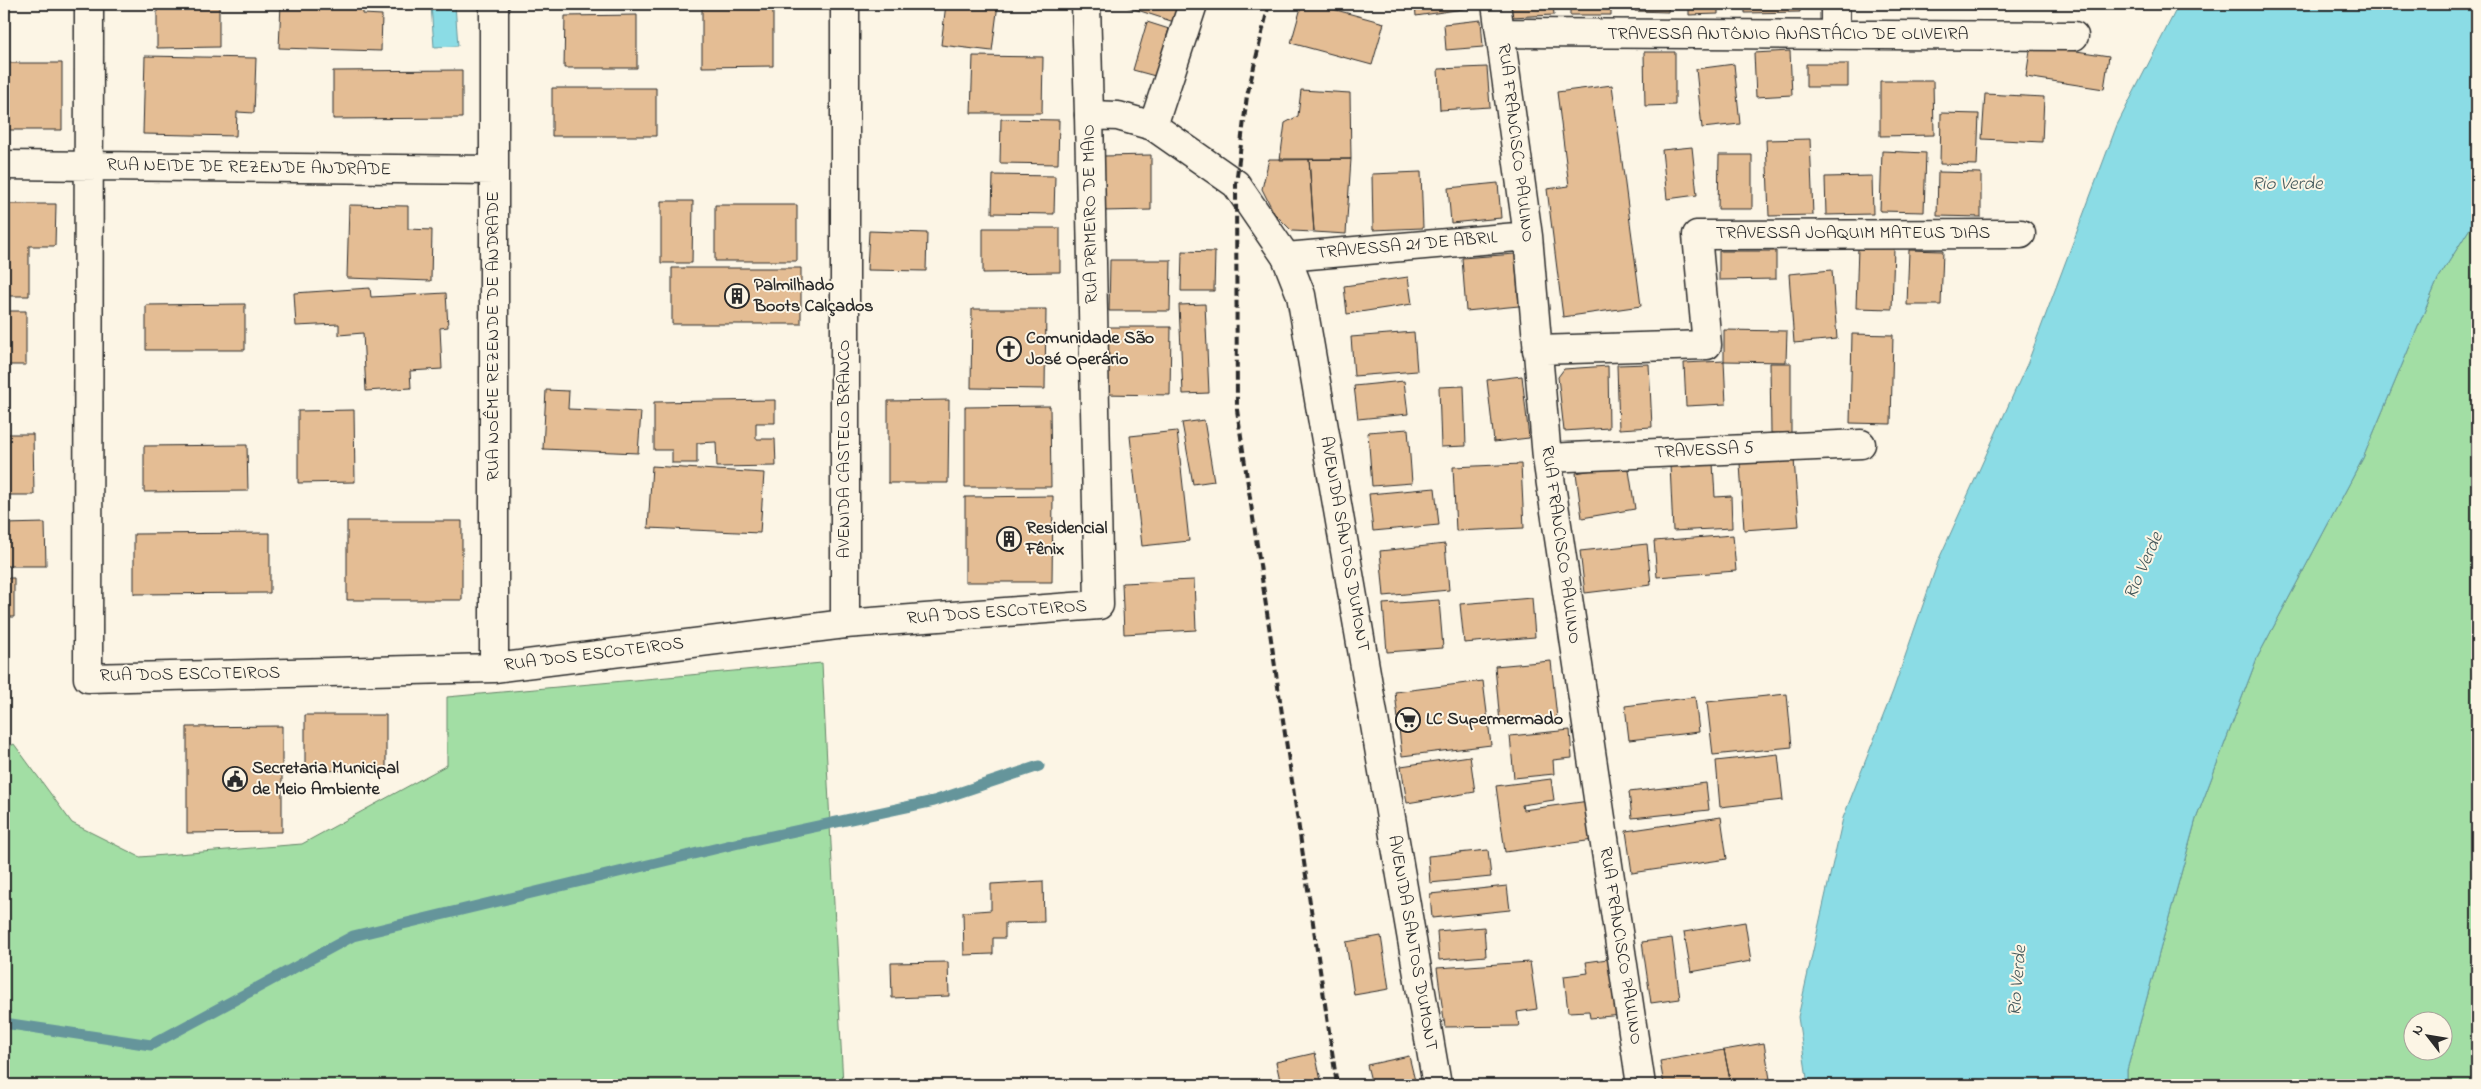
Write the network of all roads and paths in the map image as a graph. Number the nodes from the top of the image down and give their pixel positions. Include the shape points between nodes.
1 (89, 4) edge
2 (494, 4) edge
3 (845, 4) edge
4 (1086, 4) edge
5 (1193, 4) edge
6 (1496, 4) edge
7 (1835, 4) edge
8 (1502, 33) junction
9 (1835, 35) junction
10 (2074, 36) dead end
11 (1089, 115) junction
12 (1153, 126) junction
13 (4, 165) edge
14 (89, 166) junction
15 (494, 170) junction
16 (2021, 234) dead end
17 (1528, 236) junction
18 (1286, 257) junction
19 (1537, 350) junction
20 (1861, 444) dead end
21 (1547, 458) junction
22 (1099, 605) joint
23 (846, 624) junction
24 (494, 668) junction
25 (1437, 1085) edge
26 (1641, 1085) edge

1 - 14 street
2 - 15 street, RUA NOÊME REZENDE DE ANDRADE
3 - 23 street, AVENIDA CASTELO BRANCO
4 - 11 street, RUA PRIMEIRO DE MAIO
5 - 12 street
6 - 8 street, RUA FRANCISCO PAULINO
7 - 9 street
8 - 9 street, TRAVESSA ANTÔNIO ANASTÁCIO DE OLIVEIRA
8 - 17 street, RUA FRANCISCO PAULINO
9 - 10 street, TRAVESSA ANTÔNIO ANASTÁCIO DE OLIVEIRA
11 - 12 street, AVENIDA SANTOS DUMONT via 1118,116
11 - 22 street, RUA PRIMEIRO DE MAIO
12 - 18 street, AVENIDA SANTOS DUMONT via 1236,184
13 - 14 street, RUA NEIDE DE REZENDE ANDRADE
14 - 15 street, RUA NEIDE DE REZENDE ANDRADE
14 - 24 street, RUA DOS ESCOTEIROS via 88,678
15 - 24 street, RUA NOÊME REZENDE DE ANDRADE
16 - 19 street, TRAVESSA JOAQUIM MATEUS DIAS via 1697,235 1707,345
17 - 18 street, TRAVESSA 21 DE ABRIL
17 - 19 street, RUA FRANCISCO PAULINO
18 - 25 street, AVENIDA SANTOS DUMONT via 1301,295
19 - 21 street, RUA FRANCISCO PAULINO
20 - 21 street, TRAVESSA 5
21 - 26 street, RUA FRANCISCO PAULINO
22 - 23 street, RUA DOS ESCOTEIROS
23 - 24 street, RUA DOS ESCOTEIROS

